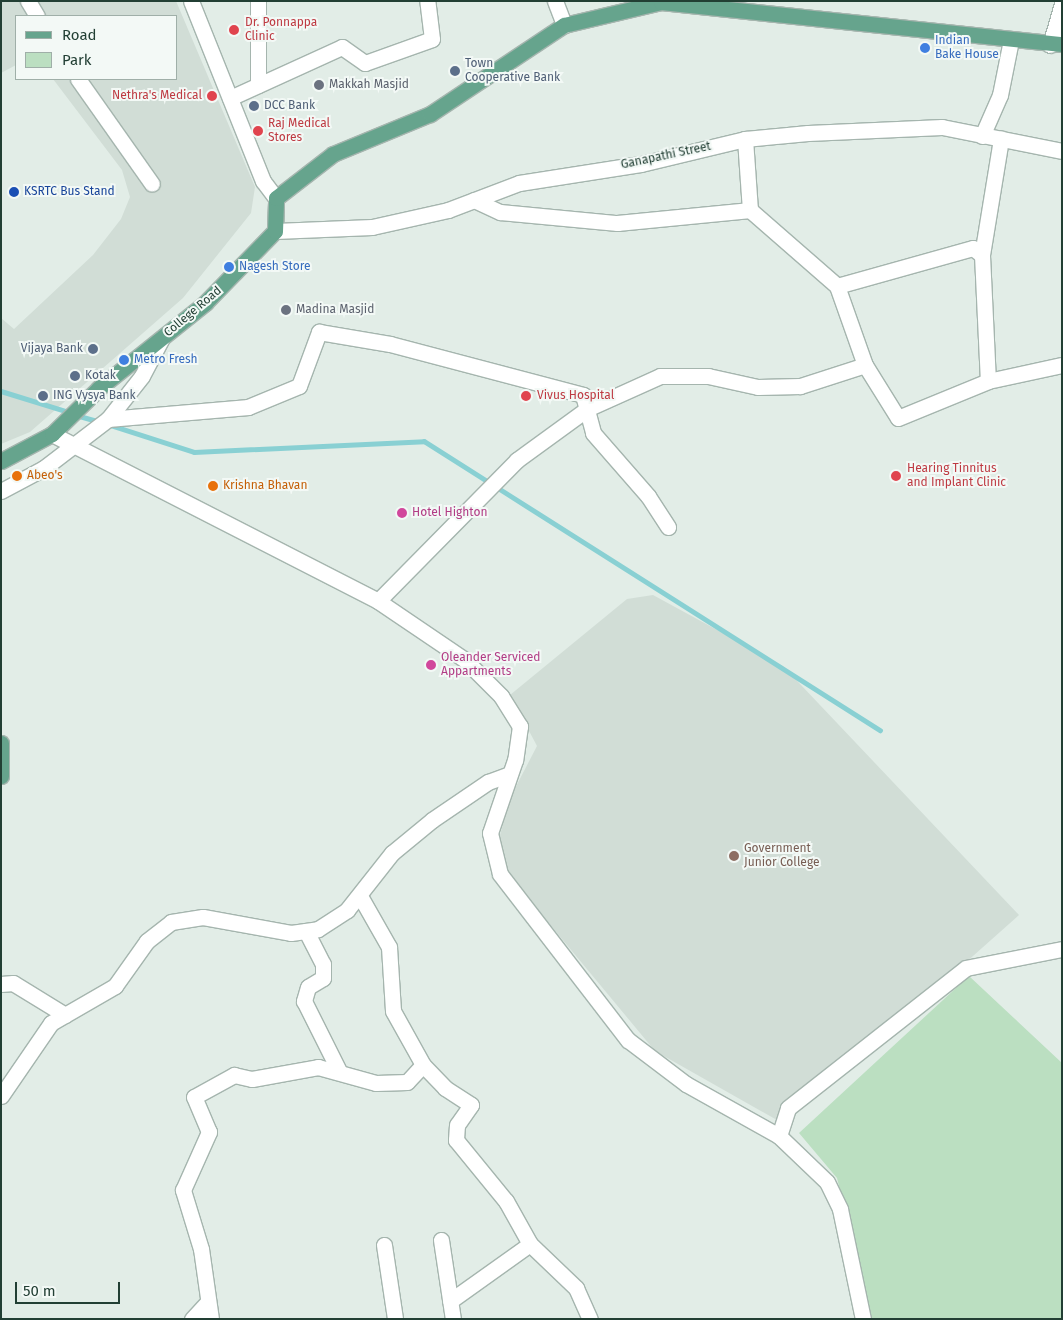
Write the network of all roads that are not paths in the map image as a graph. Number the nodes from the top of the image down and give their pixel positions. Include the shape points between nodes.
1 (28, 1) edge
2 (191, 1) edge
3 (258, 1) edge
4 (427, 1) edge
5 (555, 1) edge
6 (1062, 4) edge
7 (748, 5) edge
8 (36, 15) edge
9 (564, 25) junction
10 (1011, 40) junction
11 (1056, 44) edge
12 (79, 80) edge
13 (258, 85) junction
14 (230, 98) junction
15 (982, 136) junction
16 (746, 139) junction
17 (1001, 139) junction
18 (1062, 152) edge
19 (152, 184) dead end
20 (276, 198) junction
21 (474, 200) junction
22 (750, 210) junction
23 (275, 232) junction
24 (982, 255) junction
25 (837, 286) junction
26 (162, 338) junction
27 (865, 365) junction
28 (1062, 365) edge
29 (988, 381) junction
30 (587, 408) junction
31 (108, 419) junction
32 (52, 434) junction
33 (73, 445) junction
34 (1, 461) edge
35 (1, 491) edge
36 (668, 527) dead end
37 (378, 601) junction
38 (1, 743) edge
39 (510, 774) junction
40 (1, 776) edge
41 (360, 896) junction
42 (306, 931) junction
43 (1062, 950) edge
44 (1, 984) edge
45 (65, 1015) junction
46 (423, 1064) junction
47 (339, 1072) junction
48 (1, 1096) edge
49 (780, 1136) junction
50 (441, 1240) dead end
51 (530, 1244) junction
52 (384, 1245) dead end
53 (450, 1301) junction
54 (208, 1302) junction
55 (192, 1319) edge
56 (210, 1319) edge
57 (395, 1319) edge
58 (453, 1319) edge
59 (590, 1319) edge
60 (863, 1319) edge

1 - 8 street
2 - 14 street
3 - 13 street
4 - 13 street via 432,39 365,63 342,47
5 - 9 street
6 - 11 street
7 - 9 main road via 661,2
7 - 10 main road
9 - 20 main road via 430,114 333,154
10 - 11 main road
10 - 15 street via 1000,95
12 - 19 street
13 - 14 street
14 - 20 street via 263,181
15 - 16 street, Ganapathi Street via 942,127
15 - 17 street, Ganapathi Street
16 - 21 street, Ganapathi Street via 641,164 519,183
16 - 22 street
17 - 18 street, Ganapathi Street
17 - 24 street
20 - 23 main road
21 - 22 street via 500,212 617,223
21 - 23 street, Ganapathi Street via 372,227
22 - 25 street
23 - 26 main road, College Road via 248,263
24 - 25 street via 973,248
24 - 29 street
25 - 27 street
26 - 31 street via 142,376
26 - 32 main road, College Road
27 - 29 street via 898,418
27 - 30 street via 800,386 758,387 708,376 660,376
28 - 29 street
30 - 31 street via 582,395 390,344 319,332 299,386 248,407
30 - 36 street via 593,433 648,496
30 - 37 street via 517,460
31 - 33 street
32 - 33 street
32 - 34 main road, College Road
33 - 35 street via 44,468
33 - 37 street
37 - 39 street via 465,660 501,696 520,726
38 - 40 main road
39 - 41 street via 488,782 432,820 392,853
39 - 49 street via 490,833 500,874 536,923 628,1040 686,1084
41 - 42 street via 325,924
41 - 46 street via 389,947 393,1012
42 - 45 street via 291,933 203,917 171,922 147,941 115,986
42 - 47 street via 323,964 323,978 308,987 304,1001
43 - 49 street via 966,968 788,1108
44 - 45 street via 13,983
45 - 48 street via 51,1022 28,1051
46 - 47 street via 407,1082 376,1083
46 - 51 street via 445,1088 471,1105 457,1125 456,1140 506,1201
47 - 54 street via 318,1067 252,1079 234,1075 194,1097 209,1132 183,1190 202,1249
49 - 60 street via 828,1182 840,1209
50 - 53 street
51 - 53 street
51 - 59 street via 576,1288
52 - 57 street
53 - 58 street
54 - 55 street
54 - 56 street

